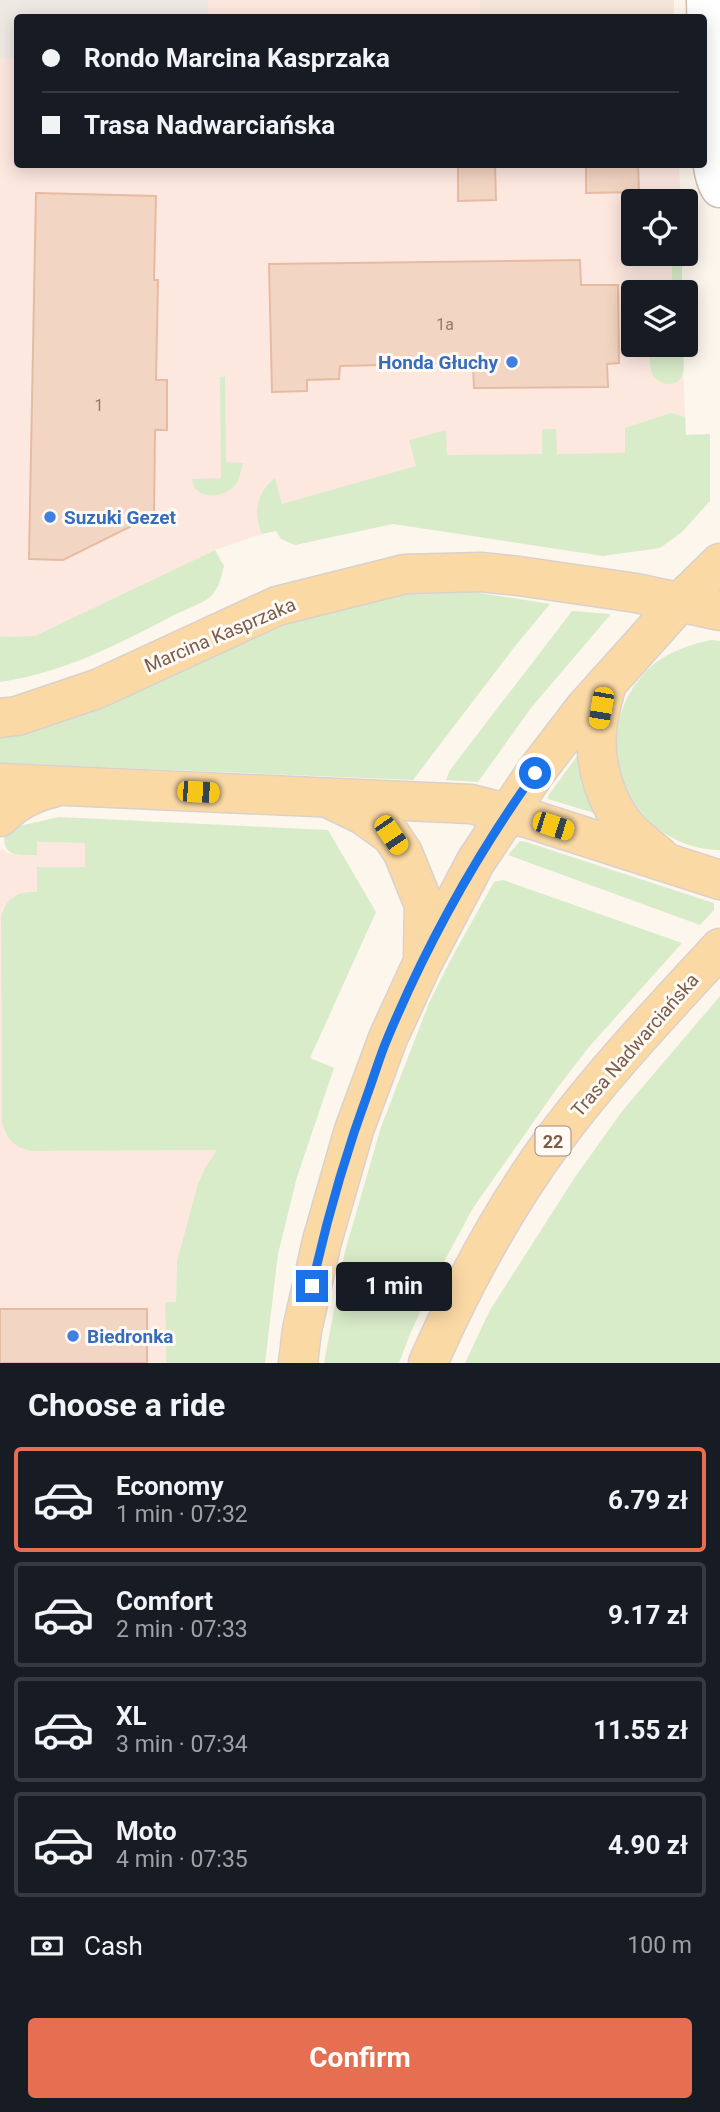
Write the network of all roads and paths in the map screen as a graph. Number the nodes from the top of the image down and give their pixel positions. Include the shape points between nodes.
1 (707, 48) edge
2 (719, 186) edge
3 (720, 563) edge
4 (679, 603) junction
5 (720, 611) edge
6 (607, 681) junction
7 (0, 718) edge
8 (0, 783) edge
9 (71, 786) junction
10 (325, 797) junction
11 (508, 813) junction
12 (0, 817) edge
13 (668, 864) junction
14 (720, 880) edge
15 (720, 948) edge
16 (422, 964) junction
17 (298, 1363) edge
18 (428, 1363) edge

1 - 2 street via 713,159
3 - 4 main road
4 - 5 main road, Marcina Kasprzaka
4 - 6 main road
4 - 7 main road, Marcina Kasprzaka via 481,572 405,574 277,606 97,689
6 - 11 main road
6 - 13 main road via 597,731 600,775 617,814
8 - 9 main road
9 - 10 main road
9 - 12 main road via 34,793
10 - 11 main road via 471,804
10 - 16 main road via 363,814 391,835 403,853 424,905
11 - 13 main road
11 - 16 main road via 476,861
13 - 14 main road
15 - 18 main road, Trasa Nadwarciańska / 22 via 553,1140 506,1211
16 - 17 main road via 387,1038 354,1130 322,1241

